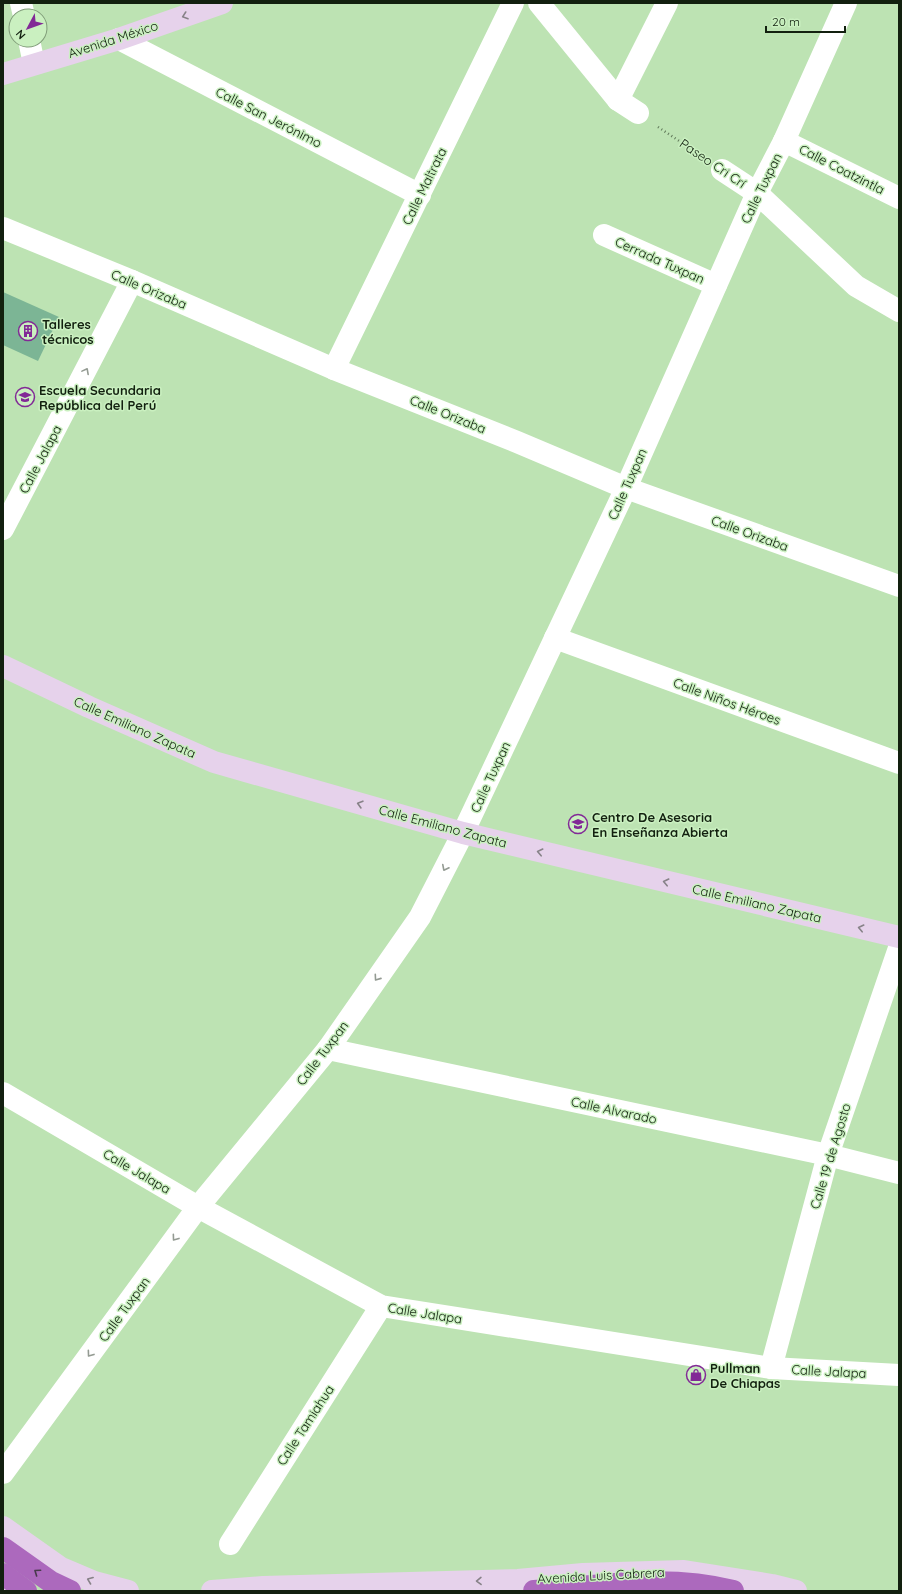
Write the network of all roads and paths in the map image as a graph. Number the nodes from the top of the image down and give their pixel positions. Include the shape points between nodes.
1 (222, 3) edge
2 (513, 3) edge
3 (539, 3) edge
4 (667, 3) edge
5 (846, 3) edge
6 (119, 39) junction
7 (31, 48) edge
8 (34, 64) junction
9 (3, 74) edge
10 (618, 100) junction
11 (638, 113) joint
12 (784, 141) junction
13 (722, 170) joint
14 (756, 193) junction
15 (420, 195) junction
16 (899, 198) edge
17 (3, 228) edge
18 (604, 235) dead end
19 (132, 282) junction
20 (716, 284) junction
21 (899, 311) edge
22 (334, 369) junction
23 (626, 488) junction
24 (3, 529) edge
25 (899, 586) edge
26 (555, 638) junction
27 (3, 666) edge
28 (899, 763) edge
29 (463, 833) junction
30 (899, 937) edge
31 (899, 948) edge
32 (328, 1049) junction
33 (3, 1093) edge
34 (828, 1155) junction
35 (899, 1173) edge
36 (198, 1207) junction
37 (381, 1306) junction
38 (771, 1368) junction
39 (899, 1375) edge
40 (3, 1473) edge
41 (3, 1527) edge
42 (230, 1544) dead end
43 (3, 1548) edge
44 (3, 1574) edge
45 (3, 1588) edge
46 (7, 1591) edge
47 (26, 1591) edge
48 (70, 1591) edge
49 (128, 1591) edge
50 (212, 1591) edge
51 (534, 1591) edge
52 (733, 1591) edge
53 (796, 1591) edge

1 -> 6 street, Avenida México
2 - 15 street, Calle Maltrata
3 - 10 street
4 - 10 street
5 - 12 street, Calle Tuxpan
6 - 8 street, Avenida México
6 - 15 street, Calle San Jerónimo
7 - 8 street
8 - 9 street, Avenida México
10 - 11 street
11 - 13 path, Paseo Cri Crí
12 - 14 street, Calle Tuxpan
12 - 16 street, Calle Coatzintla
13 - 14 street, Paseo Cri Crí
14 - 20 street, Calle Tuxpan
14 - 21 street, Paseo Cri Crí via 856,286
15 - 22 street, Calle Maltrata
17 - 19 street, Calle Orizaba
18 - 20 street, Cerrada Tuxpan
19 - 22 street, Calle Orizaba
24 -> 19 street, Calle Jalapa
20 - 23 street, Calle Tuxpan
22 - 23 street, Calle Orizaba
23 - 25 street, Calle Orizaba
23 - 26 street, Calle Tuxpan
26 - 28 street, Calle Niños Héroes
26 - 29 street, Calle Tuxpan
29 -> 27 street, Calle Emiliano Zapata via 214,762
30 -> 29 street, Calle Emiliano Zapata
29 -> 32 street, Calle Tuxpan via 420,917
31 - 34 street, Calle 19 de Agosto
32 - 34 street, Calle Alvarado
32 - 36 street, Calle Tuxpan
33 - 36 street, Calle Jalapa
34 - 35 street, Calle Alvarado
34 - 38 street, Calle 19 de Agosto
36 - 37 street, Calle Jalapa
36 -> 40 street, Calle Tuxpan
37 - 38 street, Calle Jalapa
37 - 42 street, Calle Tamiahua
38 - 39 street, Calle Jalapa
49 -> 41 street via 94,1582 61,1568
48 -> 43 highway via 51,1582
44 - 47 highway
45 - 46 street
53 -> 50 street, Avenida Luis Cabrera via 684,1571
51 - 52 highway via 644,1582 684,1582

